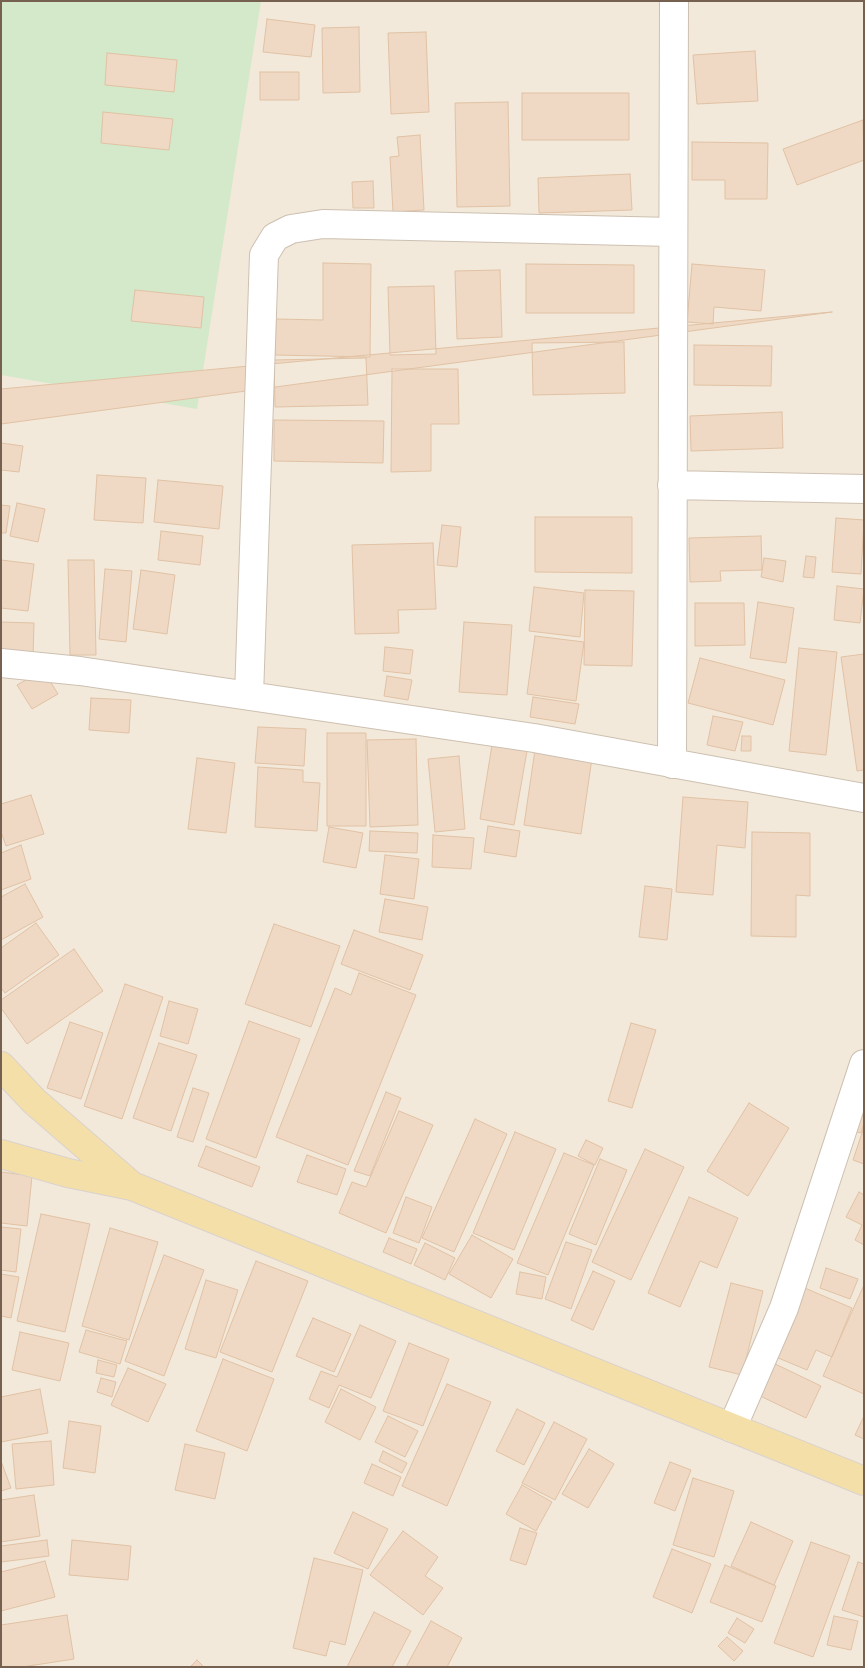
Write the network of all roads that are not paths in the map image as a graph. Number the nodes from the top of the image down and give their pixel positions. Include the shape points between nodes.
1 (674, 1) edge
2 (673, 232) junction
3 (672, 485) junction
4 (864, 488) edge
5 (1, 663) edge
6 (248, 696) junction
7 (672, 764) junction
8 (864, 798) edge
9 (864, 1064) edge
10 (1, 1066) edge
11 (1, 1154) edge
12 (132, 1186) junction
13 (732, 1428) junction
14 (864, 1481) edge

1 - 2 street
2 - 3 street
2 - 6 street via 323,224 292,229 276,237 264,255
3 - 4 street
3 - 7 street
5 - 6 street via 80,671
6 - 7 street via 534,738
7 - 8 street
9 - 13 street via 784,1308
10 - 12 main road via 34,1101
11 - 12 main road via 68,1173
12 - 13 main road
13 - 14 main road

